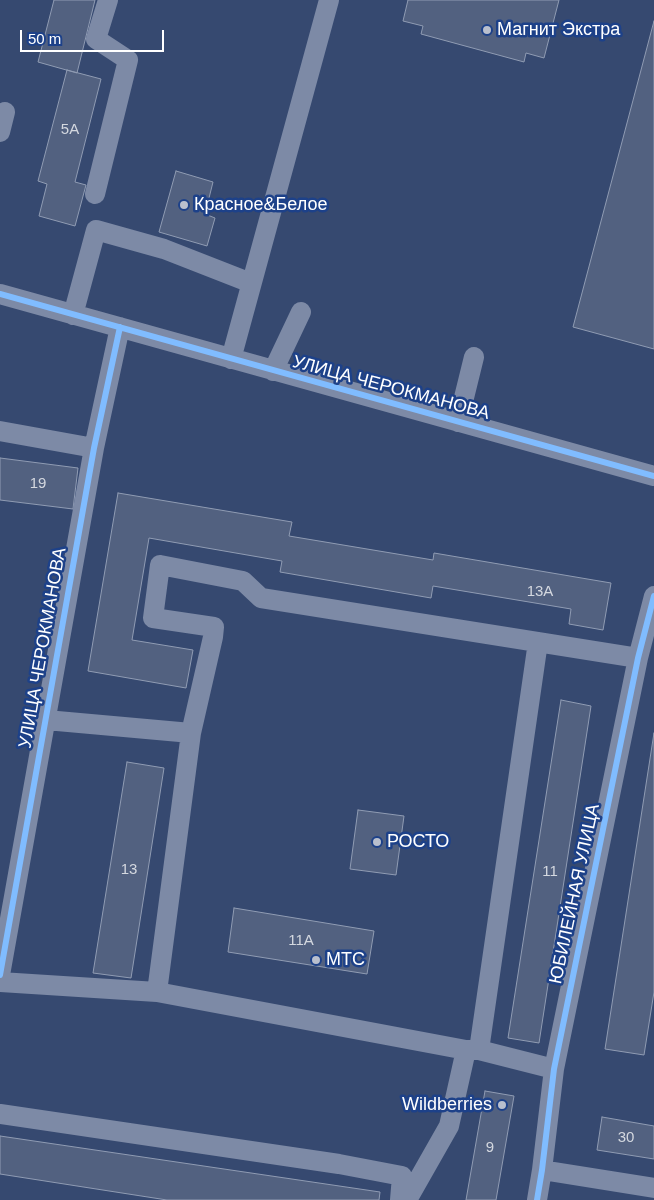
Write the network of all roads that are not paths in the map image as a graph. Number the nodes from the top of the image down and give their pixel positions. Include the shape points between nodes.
1 (108, 0) edge
2 (329, 0) edge
3 (5, 112) dead end
4 (0, 132) edge
5 (95, 194) dead end
6 (251, 283) junction
7 (0, 294) edge
8 (301, 312) dead end
9 (73, 315) junction
10 (120, 327) junction
11 (474, 357) dead end
12 (231, 359) junction
13 (273, 371) junction
14 (458, 422) junction
15 (0, 431) edge
16 (94, 448) junction
17 (654, 476) edge
18 (654, 596) edge
19 (538, 642) junction
20 (638, 658) junction
21 (46, 720) junction
22 (190, 733) junction
23 (0, 975) edge
24 (0, 982) edge
25 (157, 992) junction
26 (472, 1050) junction
27 (554, 1069) junction
28 (0, 1114) edge
29 (542, 1170) junction
30 (654, 1188) edge
31 (400, 1200) edge
32 (407, 1200) edge
33 (537, 1200) edge

1 - 5 street via 96,39 128,60
2 - 6 street
3 - 4 street
6 - 9 street via 164,249 96,230
6 - 12 street
7 - 9 street, УЛИЦА ЧЕРОКМАНОВА
8 - 13 street
9 - 10 street, УЛИЦА ЧЕРОКМАНОВА
10 - 12 street, УЛИЦА ЧЕРОКМАНОВА
10 - 16 street, УЛИЦА ЧЕРОКМАНОВА
11 - 14 street
12 - 13 street, УЛИЦА ЧЕРОКМАНОВА
13 - 14 street, УЛИЦА ЧЕРОКМАНОВА
14 - 17 street, УЛИЦА ЧЕРОКМАНОВА
15 - 16 street
16 - 21 street, УЛИЦА ЧЕРОКМАНОВА
18 - 20 street, ЮБИЛЕЙНАЯ УЛИЦА
19 - 20 street
19 - 22 street via 261,598 243,581 160,565 153,618 214,627
19 - 26 street
20 - 27 street, ЮБИЛЕЙНАЯ УЛИЦА
21 - 22 street
21 - 23 street, УЛИЦА ЧЕРОКМАНОВА
22 - 25 street
24 - 25 street
25 - 26 street
26 - 27 street
26 - 32 street via 449,1126
27 - 29 street, ЮБИЛЕЙНАЯ УЛИЦА
28 - 31 street via 402,1176
29 - 30 street
29 - 33 street, ЮБИЛЕЙНАЯ УЛИЦА

